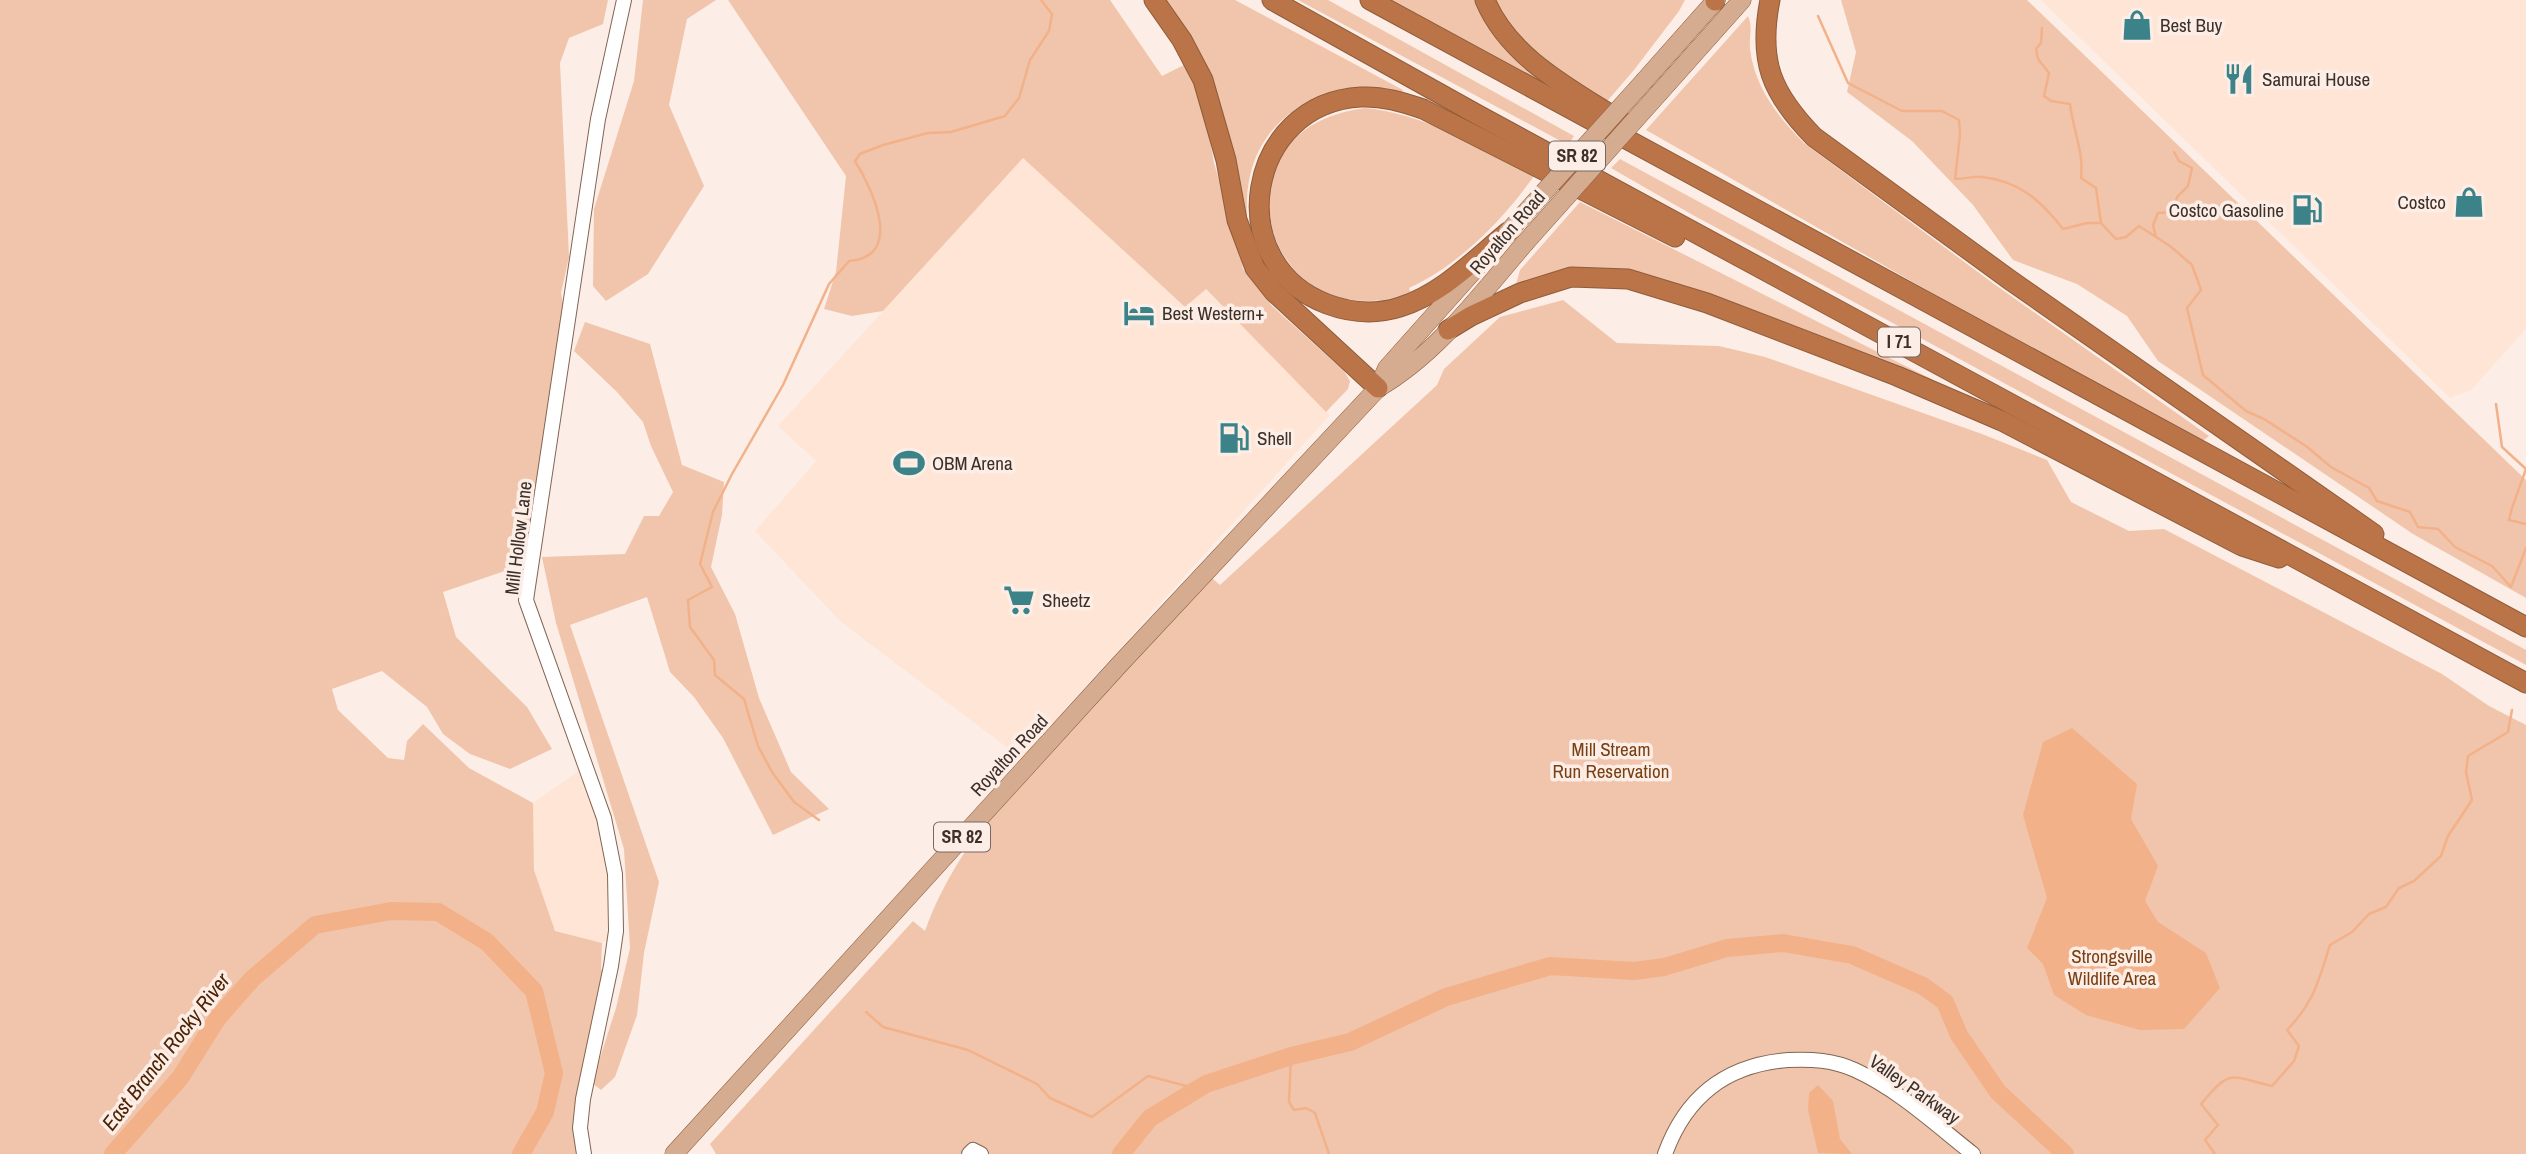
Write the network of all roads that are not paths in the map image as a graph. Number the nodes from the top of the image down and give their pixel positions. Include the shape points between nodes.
1 (624, 0) edge
2 (1154, 0) edge
3 (1272, 0) edge
4 (1370, 0) edge
5 (1485, 0) edge
6 (1715, 0) edge
7 (1742, 0) edge
8 (1770, 0) edge
9 (1768, 218) junction
10 (1516, 237) junction
11 (1729, 251) junction
12 (1448, 330) junction
13 (1378, 388) junction
14 (2308, 564) junction
15 (2451, 587) junction
16 (2526, 627) edge
17 (2526, 683) edge
18 (584, 1154) edge
19 (674, 1154) edge
20 (969, 1154) edge
21 (981, 1154) edge
22 (1665, 1154) edge
23 (1973, 1154) edge

1 - 18 street, Mill Hollow Lane via 598,119 526,600 604,818 614,864 616,931 583,1099 580,1128
2 - 13 highway via 1203,80 1237,220 1255,268 1274,292
3 - 11 highway, I 71
4 - 9 highway, I 71
5 - 9 highway via 1496,24 1525,55
6 - 10 main road, Royalton Road / SR 82, bridge
7 - 10 main road, Royalton Road / SR 82, bridge via 1660,92
8 - 15 highway via 1764,45 1769,69 1779,94 1814,137 2021,288
9 - 15 highway, I 71
10 - 11 highway via 1401,307 1358,312 1309,295 1280,268 1261,228 1259,190 1275,147 1290,127 1309,113 1349,98 1395,100 1435,115 1693,245
10 - 12 main road, Royalton Road / SR 82
10 - 13 main road, Royalton Road / SR 82 via 1387,368
11 - 14 highway, I 71
12 - 13 main road, Royalton Road / SR 82 via 1401,375
12 - 14 highway via 1520,293 1571,277 1629,279 1707,303 1909,381 2002,421 2242,546
13 - 19 main road, Royalton Road / SR 82
14 - 17 highway, I 71
15 - 16 highway, I 71
20 - 21 street via 973,1150
22 - 23 street, Valley Parkway via 1681,1119 1720,1080 1752,1065 1812,1059 1844,1066 1877,1082

